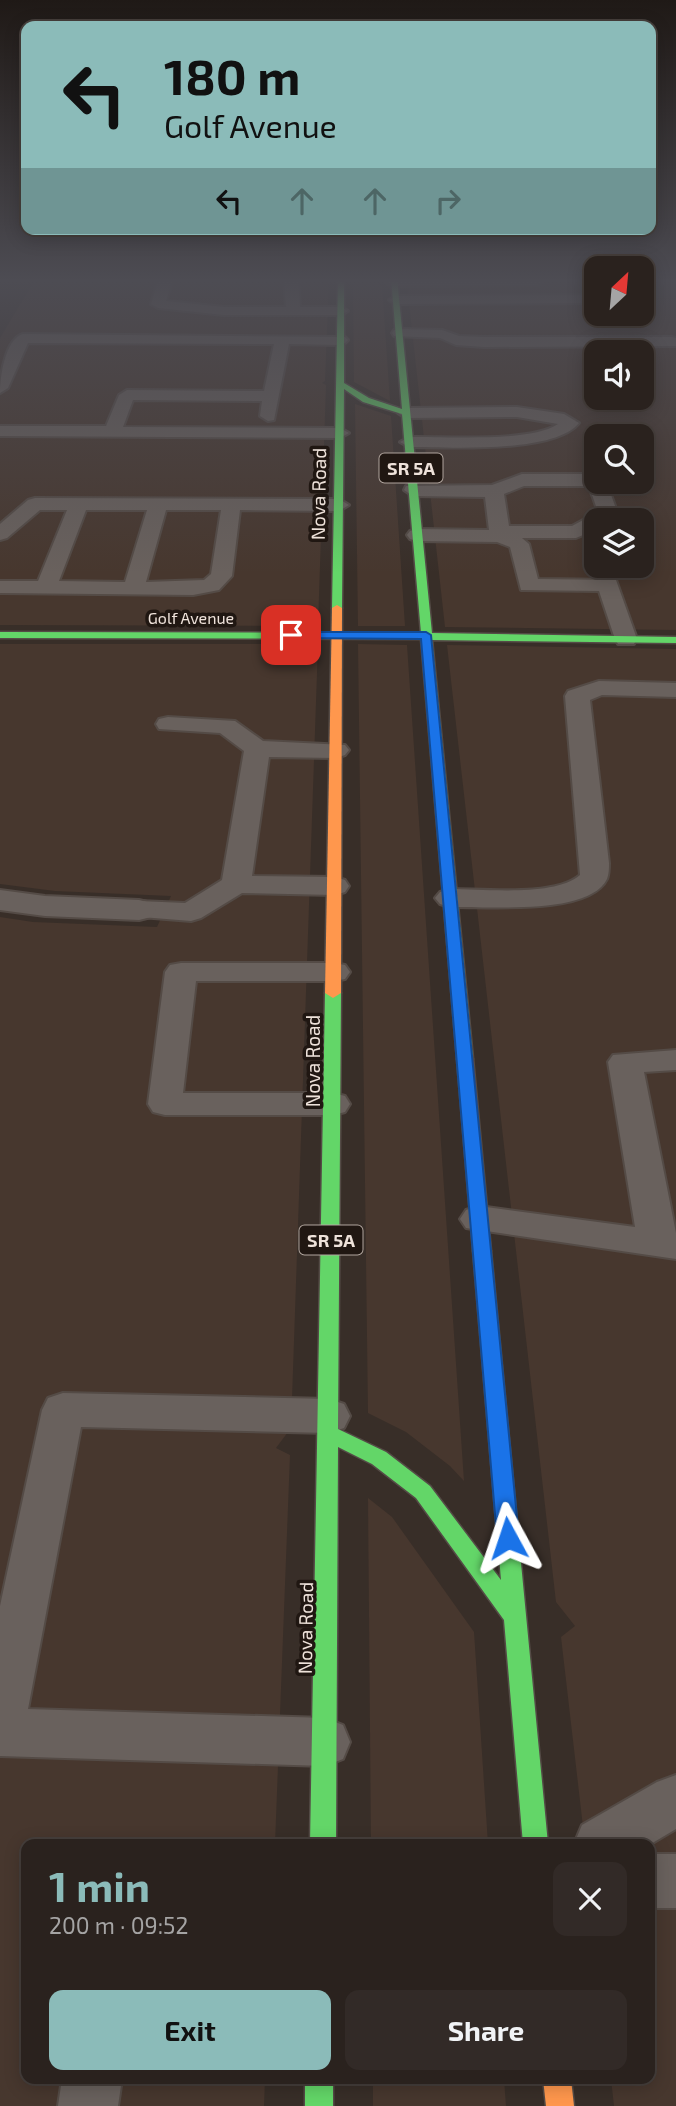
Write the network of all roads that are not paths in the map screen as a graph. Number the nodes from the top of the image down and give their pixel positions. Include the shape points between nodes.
1 (275, 376) edge
2 (340, 376) edge
3 (403, 376) edge
4 (340, 384) junction
5 (271, 396) junction
6 (406, 413) junction
7 (0, 431) edge
8 (113, 432) junction
9 (265, 433) junction
10 (340, 433) junction
11 (408, 442) junction
12 (413, 490) junction
13 (494, 491) junction
14 (79, 504) junction
15 (158, 505) junction
16 (231, 505) junction
17 (339, 505) junction
18 (606, 508) edge
19 (584, 527) edge
20 (0, 534) edge
21 (417, 534) junction
22 (499, 534) junction
23 (0, 587) edge
24 (46, 587) junction
25 (134, 588) junction
26 (0, 635) edge
27 (338, 635) junction
28 (426, 635) junction
29 (626, 639) junction
30 (676, 640) edge
31 (676, 690) edge
32 (168, 724) dead end
33 (257, 749) junction
34 (336, 751) junction
35 (236, 884) junction
36 (335, 886) junction
37 (450, 898) junction
38 (0, 901) edge
39 (139, 910) joint
40 (334, 972) junction
41 (676, 1060) edge
42 (333, 1104) junction
43 (479, 1219) junction
44 (666, 1245) edge
45 (329, 1425) junction
46 (515, 1617) junction
47 (0, 1724) edge
48 (0, 1732) edge
49 (324, 1742) junction
50 (676, 1800) edge
51 (323, 1839) edge
52 (536, 1839) edge
53 (610, 1839) edge
54 (655, 1881) edge
55 (676, 1881) edge
56 (91, 2084) edge
57 (319, 2084) edge
58 (558, 2084) edge
59 (88, 2106) edge
60 (319, 2106) edge
61 (560, 2106) edge

1 - 5 lane
2 - 4 main road, Nova Road / SR 5A
3 - 6 main road, SR 5A
4 - 6 main road via 366,400
4 - 10 main road, Nova Road / SR 5A
5 - 8 lane via 127,395
5 - 9 lane
6 - 11 main road, SR 5A
6 - 11 lane via 537,413 570,423 554,433 520,440
7 - 8 lane
8 - 9 lane
9 - 10 lane
10 - 17 main road, Nova Road / SR 5A
11 - 12 main road, SR 5A
12 - 13 lane
12 - 21 main road, SR 5A
13 - 18 lane via 522,480 596,480
13 - 22 lane
14 - 15 lane
14 - 20 lane via 35,504
14 - 24 lane
15 - 16 lane
15 - 25 lane
16 - 17 lane
16 - 25 lane via 221,576 211,585
17 - 27 main road, Nova Road / SR 5A
19 - 22 lane via 576,532
21 - 22 lane
21 - 28 main road, SR 5A
22 - 29 lane via 519,544 529,585 608,585
23 - 24 lane
24 - 25 lane
26 - 27 main road, Golf Avenue
27 - 28 main road, Golf Avenue
27 - 34 main road, Nova Road / SR 5A
28 - 29 main road, Golf Avenue
28 - 37 main road, SR 5A
29 - 30 main road, Golf Avenue
31 - 37 lane via 599,688 577,696 594,877 582,888 557,896
32 - 33 lane via 226,726
33 - 34 lane
33 - 35 lane
34 - 36 main road, Nova Road / SR 5A
35 - 36 lane
35 - 39 lane via 191,912
36 - 40 main road, Nova Road / SR 5A
37 - 43 main road, SR 5A
38 - 39 street
40 - 42 main road, Nova Road / SR 5A
40 - 42 lane via 181,972 165,1104
41 - 44 lane via 625,1062
42 - 45 main road, Nova Road / SR 5A
43 - 44 lane
43 - 46 main road, SR 5A
45 - 46 main road via 423,1492
45 - 47 lane via 63,1410
45 - 49 main road, Nova Road / SR 5A
46 - 52 main road, SR 5A
48 - 49 lane
49 - 51 main road, Nova Road / SR 5A
50 - 53 lane
54 - 55 lane
56 - 59 lane
57 - 60 main road
58 - 61 main road

